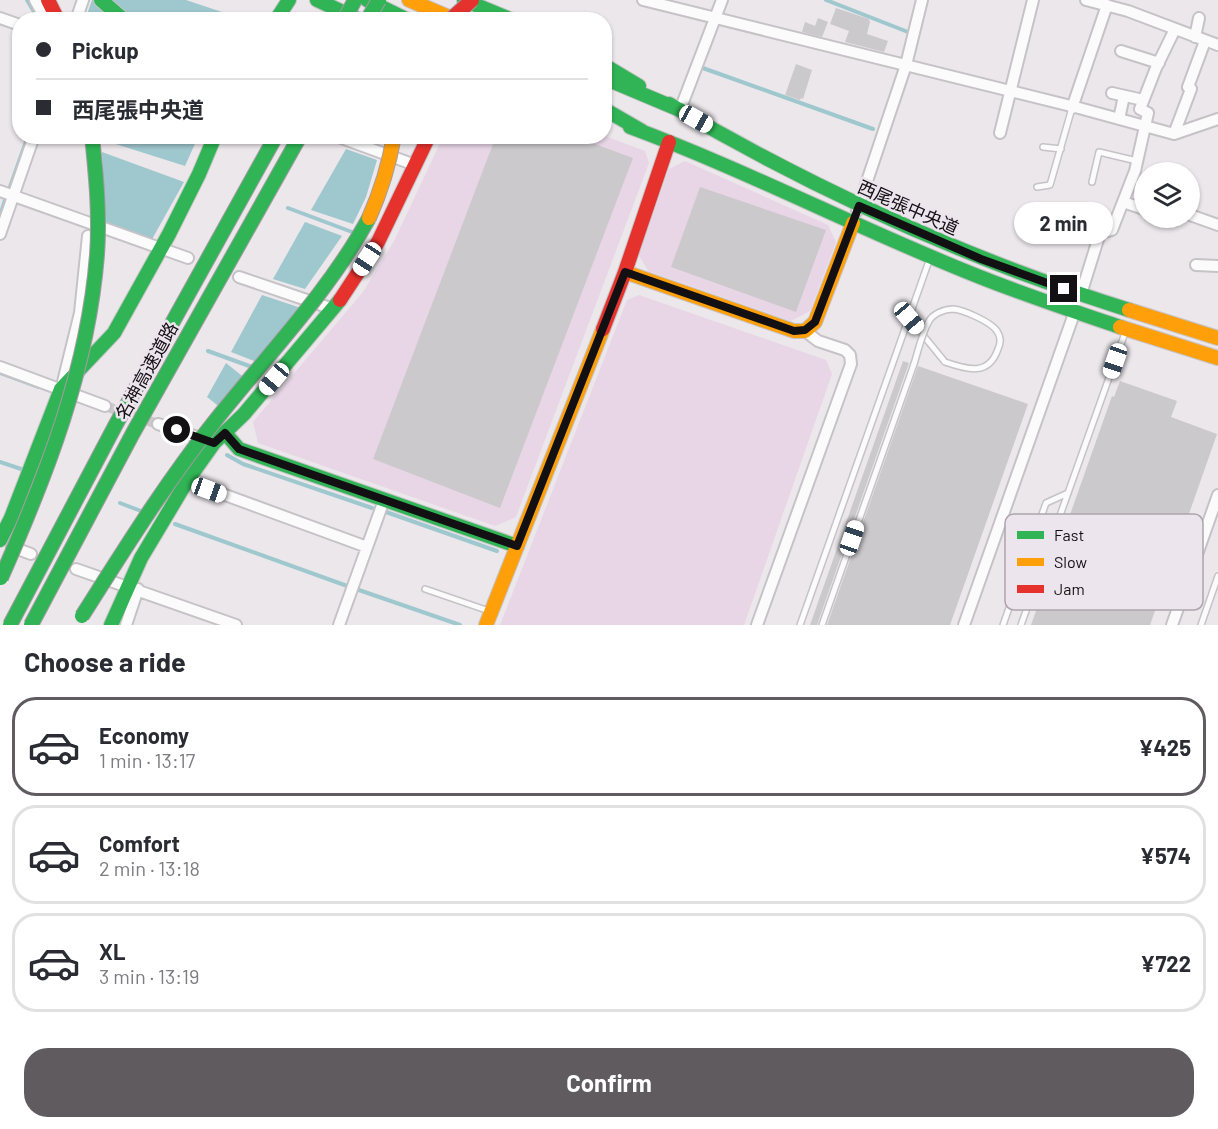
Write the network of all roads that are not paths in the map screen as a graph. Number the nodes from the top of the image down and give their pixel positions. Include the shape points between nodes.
1 (101, 0) edge
2 (317, 0) edge
3 (367, 0) edge
4 (409, 0) edge
5 (464, 0) edge
6 (472, 0) edge
7 (644, 0) edge
8 (722, 0) edge
9 (922, 0) edge
10 (1033, 0) edge
11 (1086, 0) edge
12 (1112, 4) edge
13 (493, 5) edge
14 (115, 12) edge
15 (343, 12) edge
16 (392, 12) edge
17 (437, 12) edge
18 (459, 12) edge
19 (1200, 18) dead end
20 (715, 19) junction
21 (1175, 29) junction
22 (1200, 39) junction
23 (1218, 45) edge
24 (1121, 51) dead end
25 (1159, 63) junction
26 (906, 65) junction
27 (612, 70) edge
28 (612, 81) edge
29 (1010, 91) junction
30 (1112, 93) dead end
31 (1124, 96) junction
32 (1143, 100) junction
33 (1072, 108) junction
34 (680, 110) junction
35 (612, 114) edge
36 (1119, 119) junction
37 (1218, 120) edge
38 (612, 121) edge
39 (1145, 126) junction
40 (642, 131) junction
41 (1000, 133) dead end
42 (1174, 134) junction
43 (669, 142) junction
44 (31, 144) edge
45 (85, 144) edge
46 (94, 144) edge
47 (95, 144) edge
48 (212, 144) edge
49 (272, 144) edge
50 (295, 144) edge
51 (358, 144) edge
52 (392, 144) edge
53 (425, 144) edge
54 (1043, 147) dead end
55 (1060, 149) junction
56 (1137, 161) junction
57 (415, 165) junction
58 (1092, 182) dead end
59 (1037, 187) dead end
60 (0, 191) edge
61 (13, 196) junction
62 (1123, 202) junction
63 (859, 206) junction
64 (1134, 206) edge
65 (1200, 219) edge
66 (88, 223) junction
67 (853, 223) junction
68 (1218, 225) edge
69 (102, 228) junction
70 (0, 234) edge
71 (161, 249) junction
72 (930, 256) junction
73 (188, 258) dead end
74 (1196, 265) dead end
75 (1218, 266) edge
76 (625, 272) junction
77 (239, 277) dead end
78 (1081, 294) junction
79 (333, 309) junction
80 (1075, 311) junction
81 (909, 318) junction
82 (1126, 328) junction
83 (805, 330) junction
84 (1218, 338) edge
85 (1218, 358) edge
86 (0, 367) edge
87 (61, 389) junction
88 (105, 406) tunnel mouth
89 (158, 424) tunnel mouth
90 (225, 433) junction
91 (214, 443) junction
92 (187, 482) junction
93 (1068, 493) junction
94 (1218, 495) edge
95 (384, 500) junction
96 (1042, 514) edge
97 (1061, 514) edge
98 (1203, 537) edge
99 (0, 542) edge
100 (517, 546) junction
101 (367, 547) junction
102 (31, 554) dead end
103 (76, 569) dead end
104 (1218, 576) edge
105 (0, 578) edge
106 (132, 588) junction
107 (425, 589) dead end
108 (1008, 610) edge
109 (1026, 610) edge
110 (1177, 610) edge
111 (488, 619) edge
112 (79, 620) edge
113 (10, 625) edge
114 (31, 625) edge
115 (111, 625) edge
116 (126, 625) edge
117 (236, 625) edge
118 (339, 625) edge
119 (757, 625) edge
120 (800, 625) edge
121 (822, 625) edge
122 (964, 625) edge
123 (1003, 625) edge
124 (1021, 625) edge
125 (1172, 625) edge
126 (1201, 625) edge

1 - 14 main road
2 - 15 main road
3 - 16 main road
4 - 17 main road
5 - 13 main road
6 - 18 main road, bridge
7 - 20 street
8 - 20 street
9 - 26 street
10 - 29 street
11 - 12 street
12 - 21 street
12 - 33 street
19 - 22 street
20 - 26 street
20 - 34 street
21 - 22 street
21 - 25 street
22 - 23 street
22 - 42 street via 1188,87 1191,89
24 - 25 street
25 - 32 street
26 - 29 street
26 - 63 street
27 - 34 main road, 西尾張中央道
28 - 34 main road
29 - 33 street
29 - 41 street
30 - 31 street
31 - 32 street
31 - 36 street
32 - 39 street via 1140,109 1148,113
33 - 36 street
33 - 55 lane
34 - 63 main road, 西尾張中央道 via 802,179
35 - 40 main road
36 - 39 street
37 - 42 street
38 - 40 main road, 西尾張中央道
39 - 42 street
39 - 56 street
40 - 43 main road, 西尾張中央道
43 - 67 main road, 西尾張中央道
43 - 76 main road
44 - 61 street
45 - 66 street
46 - 105 main road, bridge via 98,233 93,297 82,358 52,459
47 - 69 street
48 - 71 main road
49 - 113 main road, 名神高速道路, bridge
50 - 114 main road, 名神高速道路, bridge via 144,413
51 - 57 street
52 - 112 main road, bridge via 385,183 348,258 193,449
53 - 57 main road
54 - 55 lane
55 - 59 lane via 1050,185
56 - 58 lane via 1099,152
56 - 62 street
57 - 79 main road via 378,242
60 - 61 street
61 - 66 street
61 - 70 street
62 - 64 street
62 - 78 street via 1113,230 1100,232
63 - 67 street
63 - 78 main road, 西尾張中央道 via 981,259
65 - 68 street
66 - 69 street
66 - 87 street via 80,313
67 - 72 main road, 西尾張中央道
67 - 83 main road via 815,322
69 - 71 street
71 - 73 street
71 - 87 main road via 114,333
72 - 80 main road, 西尾張中央道
72 - 81 lane
74 - 75 street
76 - 83 main road via 794,331
76 - 100 main road
77 - 79 street
78 - 84 main road, 西尾張中央道
79 - 90 main road
80 - 82 main road, 西尾張中央道
80 - 122 street
81 - 120 lane
81 - 121 lane, bridge via 945,362 967,369 988,366 1001,343 990,322 953,309 939,312 929,320 914,364
82 - 85 main road, 西尾張中央道
82 - 93 lane
83 - 119 street via 818,341 845,350 851,364
86 - 87 street
87 - 88 street
87 - 99 main road
89 - 91 street
90 - 91 main road
90 - 95 main road via 239,449
91 - 92 main road
92 - 101 street
92 - 106 main road via 141,558
93 - 96 lane via 1046,503
93 - 97 lane
94 - 98 street
95 - 100 main road
95 - 101 street
99 - 102 street
100 - 111 main road
101 - 118 street
103 - 106 street
104 - 126 lane
106 - 115 main road
106 - 116 street
106 - 117 street
107 - 111 lane
108 - 123 lane
109 - 124 lane
110 - 125 street

